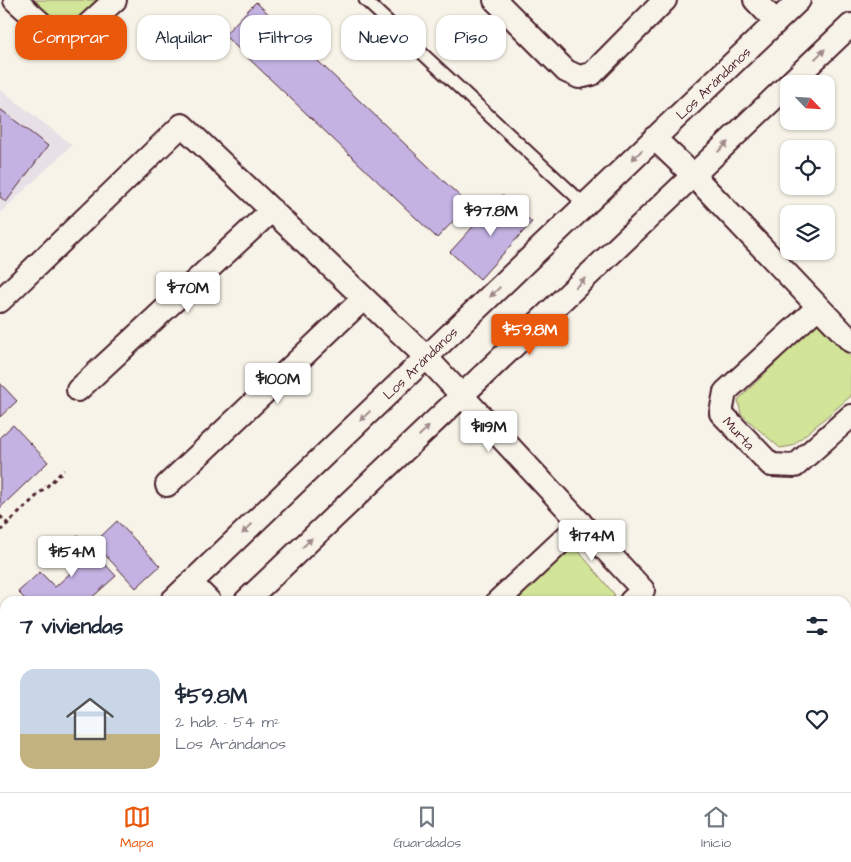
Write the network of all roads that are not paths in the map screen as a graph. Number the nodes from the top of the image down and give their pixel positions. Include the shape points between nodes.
1 (15, 0) edge
2 (115, 0) edge
3 (365, 0) edge
4 (495, 0) edge
5 (665, 0) edge
6 (755, 0) edge
7 (798, 0) edge
8 (776, 22) junction
9 (851, 24) edge
10 (798, 75) edge
11 (780, 93) edge
12 (654, 138) junction
13 (693, 175) junction
14 (585, 205) junction
15 (272, 210) junction
16 (364, 298) junction
17 (0, 301) edge
18 (818, 307) junction
19 (851, 341) edge
20 (426, 358) junction
21 (78, 390) dead end
22 (461, 396) junction
23 (851, 416) edge
24 (167, 485) dead end
25 (581, 523) junction
26 (191, 583) junction
27 (177, 596) edge
28 (204, 596) edge
29 (251, 596) edge
30 (503, 596) edge
31 (636, 596) edge

1 - 2 street via 52,33 78,34
3 - 14 lane
4 - 5 street via 566,71 579,77 592,74
6 - 8 street
7 - 8 street, Los Arándanos
8 - 12 street, Los Arándanos
10 -> 9 street
13 -> 11 street
12 - 13 street
12 -> 14 street, Los Arándanos
13 - 18 street
22 -> 13 street
14 -> 20 street, Los Arándanos
15 - 16 street
15 - 17 street via 182,124
15 - 21 street
16 - 20 street
16 - 24 street
18 - 19 street
18 - 23 street, Murta via 725,392 721,413 771,465 795,466
20 - 22 street
20 -> 26 street, Los Arándanos
22 - 25 street
29 -> 22 street
25 - 30 street
25 - 31 street via 643,590
26 - 27 street, Los Arándanos
26 - 28 street

